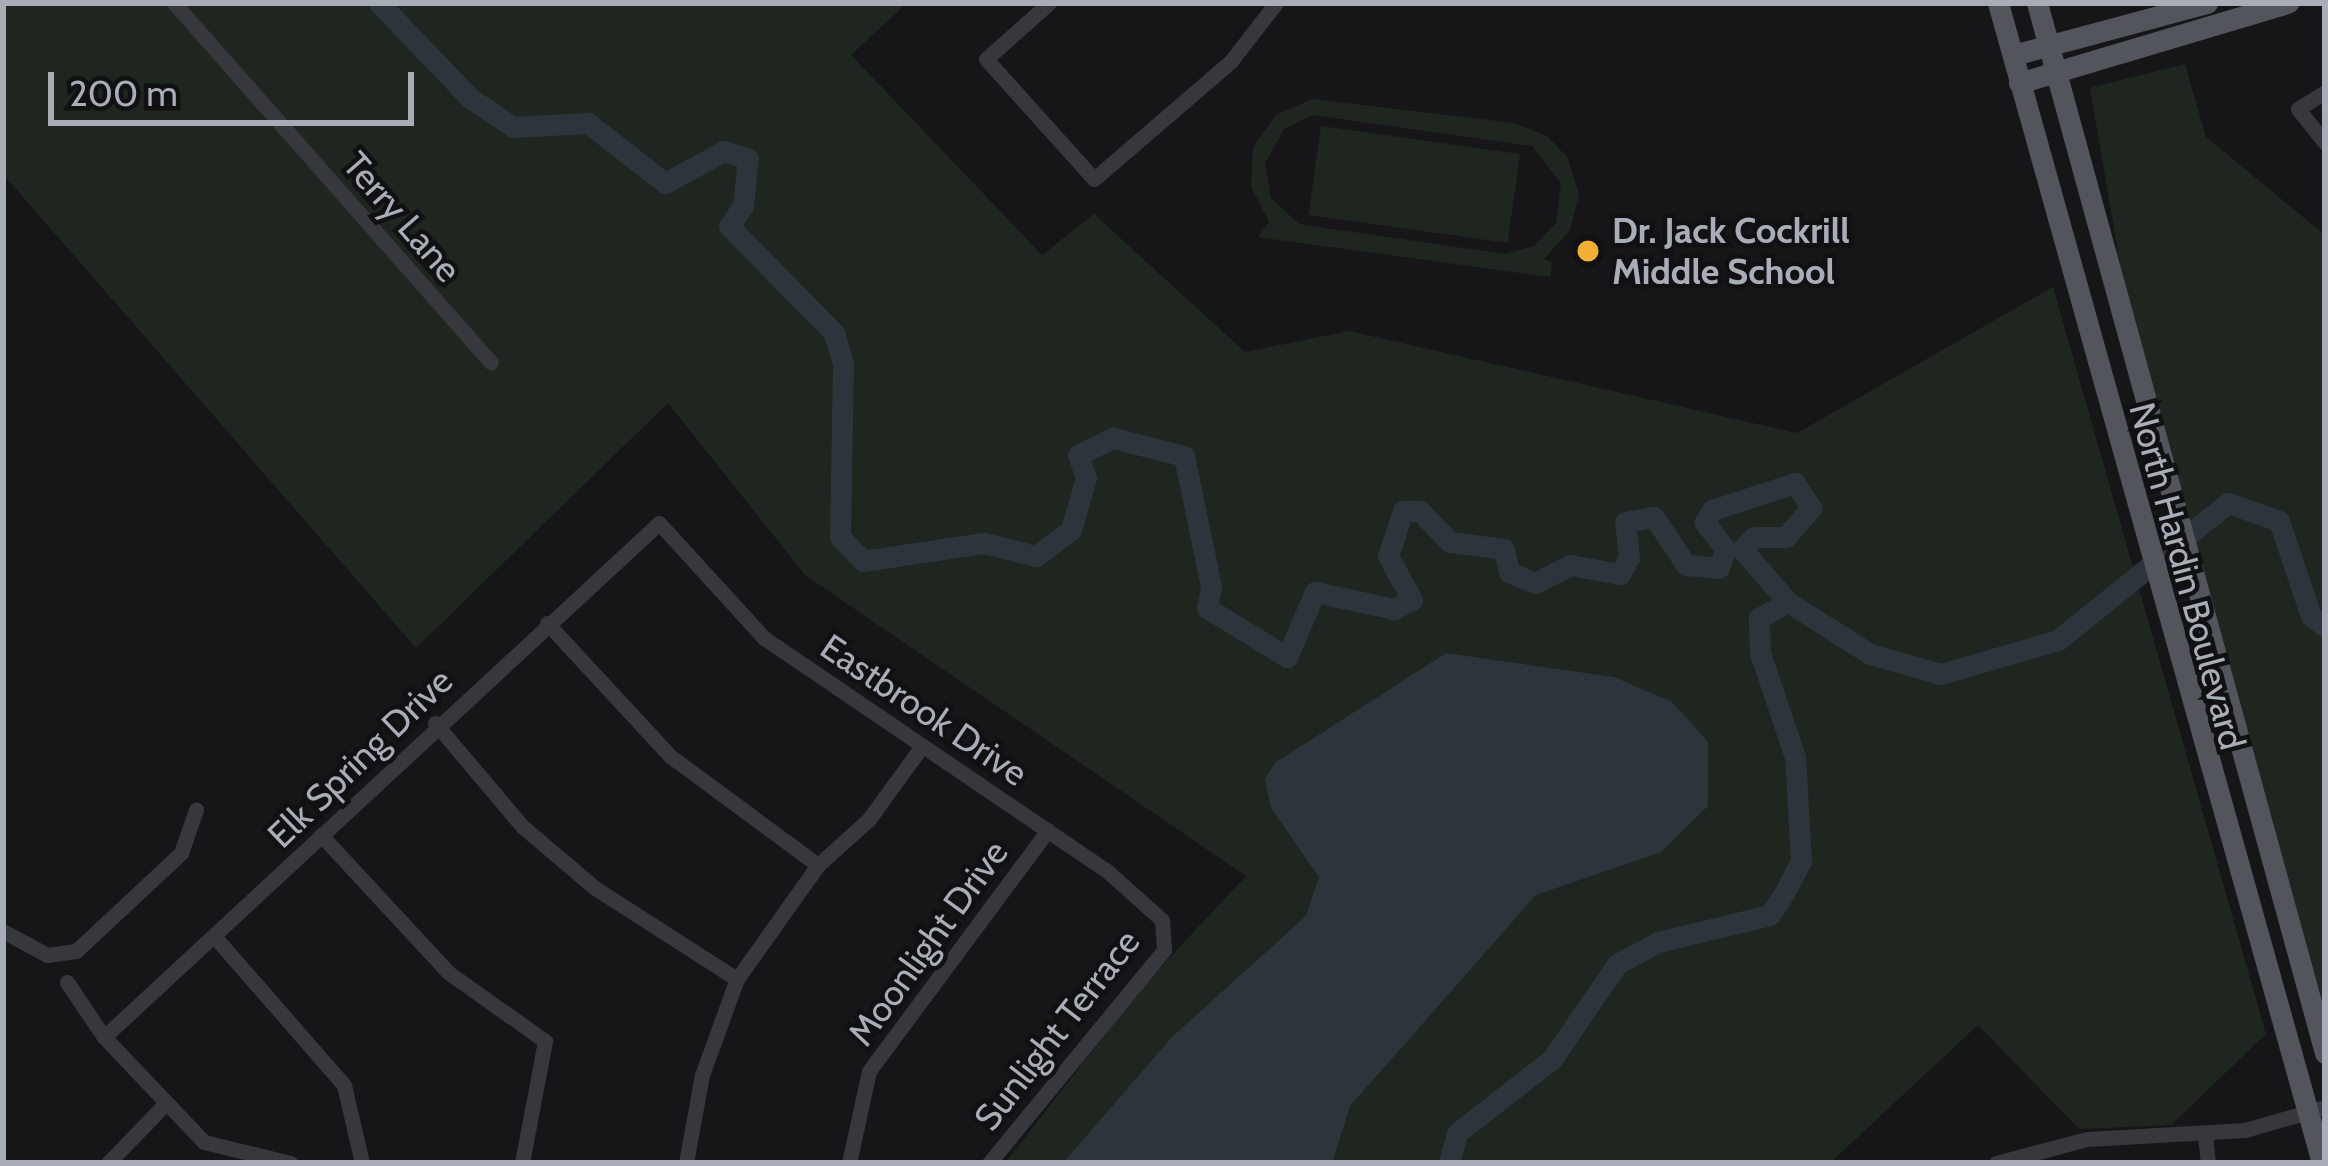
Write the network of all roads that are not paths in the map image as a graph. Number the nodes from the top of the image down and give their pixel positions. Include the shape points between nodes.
1 (174, 3) edge
2 (1049, 3) edge
3 (1276, 3) edge
4 (1998, 3) edge
5 (2036, 3) edge
6 (2207, 3) edge
7 (2288, 3) edge
8 (2049, 47) junction
9 (2013, 55) junction
10 (2056, 71) junction
11 (2019, 82) junction
12 (2325, 92) edge
13 (2325, 143) edge
14 (491, 362) dead end
15 (659, 523) joint
16 (547, 623) junction
17 (435, 723) junction
18 (922, 746) junction
19 (196, 810) dead end
20 (1048, 830) junction
21 (321, 835) junction
22 (818, 865) junction
23 (3, 931) edge
24 (1168, 933) joint
25 (214, 936) junction
26 (737, 979) junction
27 (67, 982) dead end
28 (104, 1037) junction
29 (2325, 1052) edge
30 (163, 1106) junction
31 (2315, 1110) edge
32 (2205, 1135) junction
33 (107, 1163) edge
34 (290, 1163) edge
35 (362, 1163) edge
36 (523, 1163) edge
37 (686, 1163) edge
38 (850, 1163) edge
39 (989, 1163) edge
40 (1996, 1163) edge
41 (2208, 1163) edge
42 (2322, 1163) edge

1 - 14 street, Terry Lane
2 - 3 street via 986,59 1094,179 1231,61
4 - 9 main road, North Hardin Boulevard
5 - 8 main road, North Hardin Boulevard
6 - 8 main road
7 - 10 main road
8 - 9 main road
8 - 10 main road, North Hardin Boulevard
9 - 11 main road, North Hardin Boulevard
10 - 11 main road
10 - 29 main road, North Hardin Boulevard
11 - 31 main road, North Hardin Boulevard via 2252,938
12 - 13 street via 2298,109
15 - 16 street, Elk Spring Drive
15 - 18 street, Eastbrook Drive via 751,626
16 - 17 street, Elk Spring Drive
16 - 22 street via 670,756
17 - 21 street, Elk Spring Drive
17 - 26 street via 523,827 595,888
18 - 20 street, Eastbrook Drive
18 - 22 street via 869,819
19 - 23 street via 182,853 66,956
20 - 24 street, Eastbrook Drive via 1106,870
20 - 38 street, Moonlight Drive via 869,1071
21 - 25 street, Elk Spring Drive
21 - 36 street via 449,973 545,1041
22 - 26 street
24 - 39 street, Sunlight Terrace
25 - 28 street, Elk Spring Drive
25 - 35 street via 344,1085
26 - 37 street via 701,1075
27 - 28 street
28 - 30 street
30 - 33 street
30 - 34 street via 231,1155
31 - 32 street
31 - 42 main road, North Hardin Boulevard
32 - 40 street via 2087,1139
32 - 41 street

